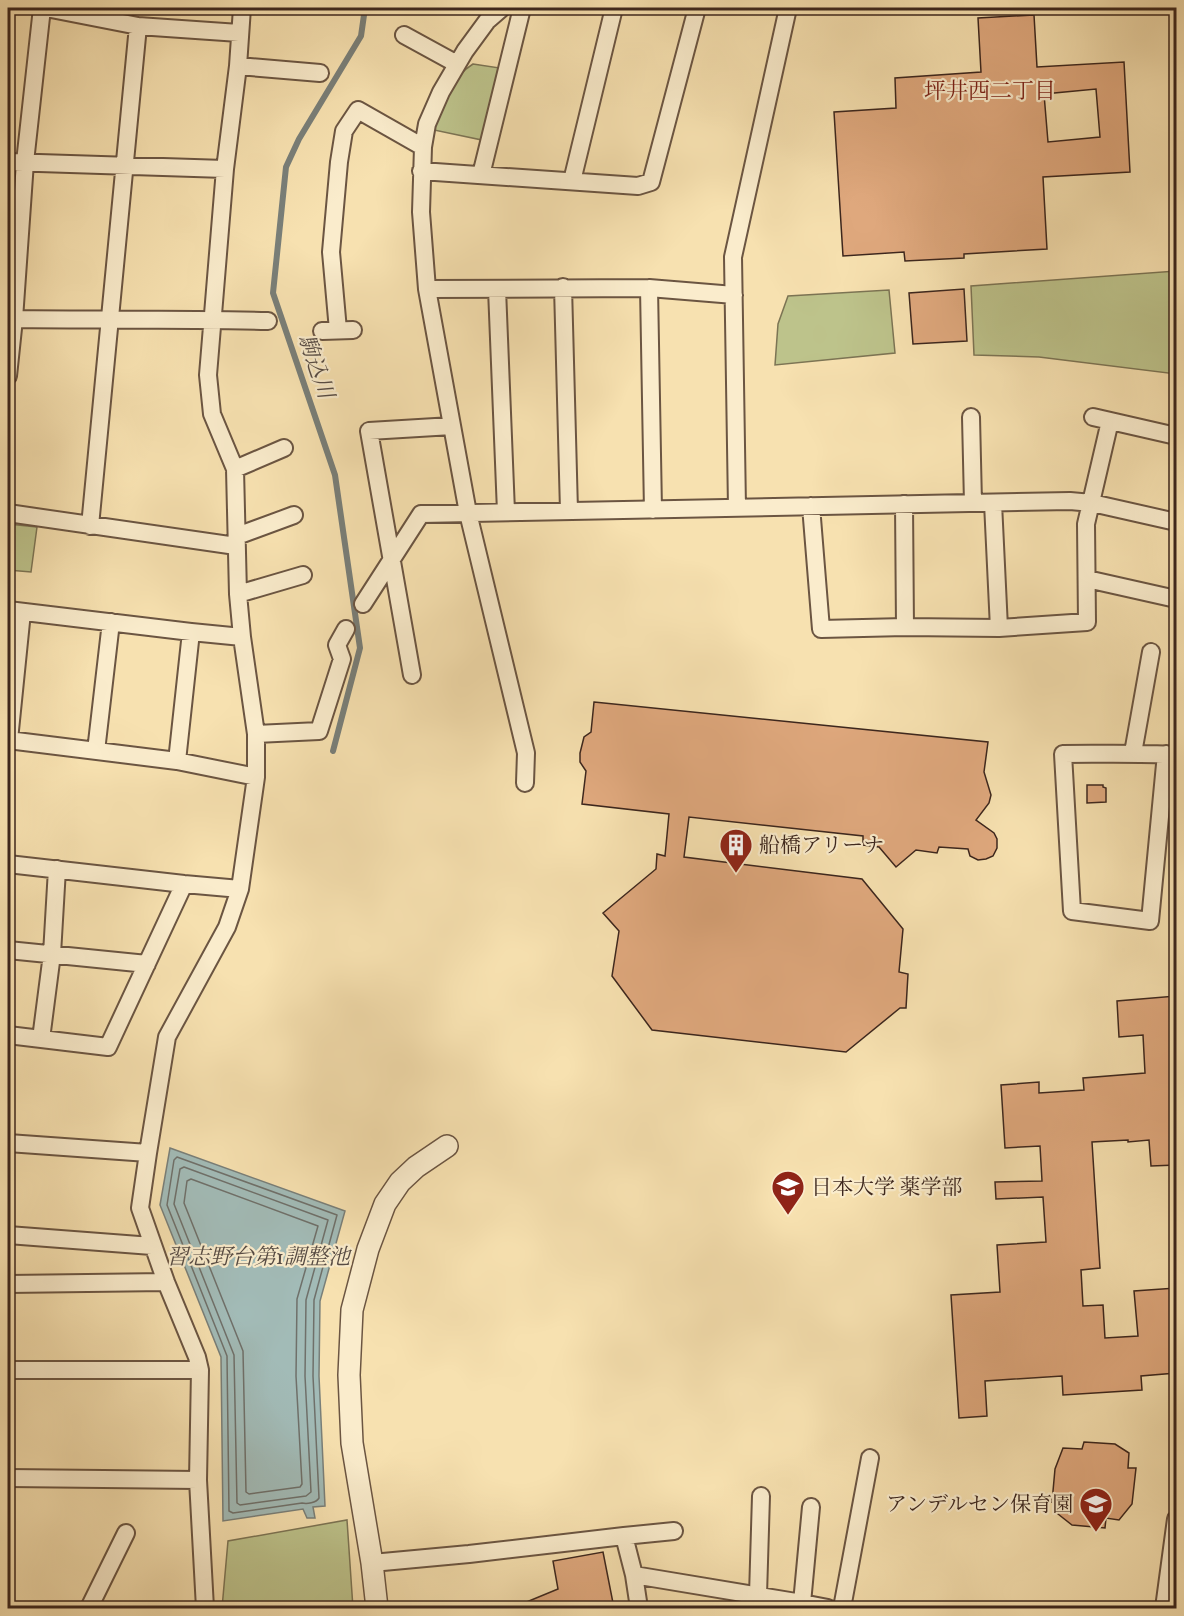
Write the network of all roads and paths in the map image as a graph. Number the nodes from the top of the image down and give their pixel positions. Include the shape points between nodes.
1 (44, 8) edge
2 (242, 8) edge
3 (502, 8) edge
4 (522, 8) edge
5 (614, 8) edge
6 (697, 8) edge
7 (788, 8) edge
8 (138, 27) junction
9 (239, 33) junction
10 (404, 35) dead end
11 (457, 64) junction
12 (238, 66) junction
13 (320, 74) dead end
14 (423, 147) junction
15 (8, 162) edge
16 (25, 162) junction
17 (126, 165) junction
18 (225, 169) junction
19 (421, 171) junction
20 (482, 175) junction
21 (572, 182) junction
22 (563, 288) junction
23 (649, 288) junction
24 (427, 289) junction
25 (497, 289) junction
26 (734, 295) junction
27 (14, 319) junction
28 (212, 320) junction
29 (109, 321) junction
30 (268, 321) dead end
31 (337, 330) dead end
32 (8, 376) edge
33 (971, 417) dead end
34 (1093, 417) dead end
35 (1110, 421) junction
36 (452, 426) junction
37 (1176, 436) edge
38 (284, 448) dead end
39 (235, 469) junction
40 (973, 503) junction
41 (993, 503) junction
42 (1092, 503) junction
43 (904, 504) junction
44 (811, 506) junction
45 (737, 508) junction
46 (653, 510) junction
47 (569, 511) junction
48 (8, 513) edge
49 (468, 513) junction
50 (506, 513) junction
51 (294, 514) dead end
52 (1176, 522) edge
53 (90, 526) junction
54 (237, 541) junction
55 (391, 561) junction
56 (303, 575) dead end
57 (1087, 579) junction
58 (238, 594) junction
59 (1176, 599) edge
60 (363, 604) dead end
61 (15, 611) edge
62 (111, 622) junction
63 (905, 627) junction
64 (999, 628) junction
65 (346, 629) dead end
66 (191, 632) junction
67 (242, 637) junction
68 (1151, 652) dead end
69 (412, 675) dead end
70 (256, 734) junction
71 (8, 740) edge
72 (96, 751) junction
73 (1133, 753) junction
74 (1171, 755) edge
75 (177, 761) junction
76 (256, 777) junction
77 (525, 783) dead end
78 (8, 864) edge
79 (57, 869) junction
80 (184, 884) junction
81 (240, 889) junction
82 (8, 950) edge
83 (52, 954) junction
84 (147, 964) junction
85 (8, 1035) edge
86 (41, 1039) junction
87 (8, 1143) edge
88 (447, 1146) dead end
89 (148, 1153) junction
90 (8, 1235) edge
91 (152, 1246) junction
92 (166, 1282) junction
93 (8, 1284) edge
94 (8, 1370) edge
95 (200, 1370) junction
96 (870, 1458) dead end
97 (8, 1478) edge
98 (198, 1480) junction
99 (761, 1496) dead end
100 (811, 1507) dead end
101 (1176, 1519) edge
102 (674, 1531) dead end
103 (126, 1533) dead end
104 (624, 1536) junction
105 (372, 1563) junction
106 (634, 1575) junction
107 (758, 1595) junction
108 (802, 1602) junction
109 (88, 1608) edge
110 (205, 1608) edge
111 (377, 1608) edge
112 (639, 1608) edge
113 (828, 1608) edge
114 (842, 1608) edge
115 (1164, 1608) edge

1 - 8 street
1 - 16 street
2 - 9 street
3 - 11 street via 487,21
4 - 20 street
5 - 21 street
6 - 21 street via 651,182 638,186
7 - 26 street via 733,257
8 - 9 street
8 - 17 street
9 - 12 street
10 - 11 street
11 - 14 street via 427,124
12 - 13 street
12 - 18 street
14 - 19 street
14 - 31 street via 358,110 344,131 331,252
15 - 16 street
16 - 17 street
16 - 27 street
17 - 18 street
17 - 29 street
18 - 28 street
19 - 20 street
19 - 24 street
20 - 21 street
22 - 23 street
22 - 25 street
22 - 47 street
23 - 26 street
23 - 46 street
24 - 25 street
24 - 36 street
25 - 50 street
26 - 45 street
27 - 29 street
27 - 32 street
28 - 29 street
28 - 30 street
28 - 39 street via 208,375 212,414
29 - 53 street
33 - 40 street
34 - 35 street
35 - 37 street
35 - 42 street
36 - 49 street
36 - 55 street via 369,431
38 - 39 street
39 - 54 street
40 - 41 street
40 - 43 street
41 - 42 street
41 - 64 street
42 - 52 street
42 - 57 street via 1086,524
43 - 44 street
43 - 63 street
44 - 45 street
44 - 63 street via 821,629
45 - 46 street
46 - 47 street
47 - 50 street
48 - 53 street
49 - 50 street
49 - 55 street via 421,514
49 - 77 street via 526,753
51 - 54 street
53 - 54 street
54 - 58 street
55 - 60 street
55 - 69 street
56 - 58 street
57 - 59 street
57 - 64 street via 1087,622
58 - 67 street
61 - 62 street
61 - 71 street
62 - 66 street
62 - 72 street
63 - 64 street
65 - 70 street via 337,645 342,659 319,731
66 - 67 street
66 - 75 street
67 - 70 street
68 - 73 street
70 - 76 street
71 - 72 street
72 - 75 street
73 - 74 street
73 - 74 street via 1063,754 1072,910 1150,921
75 - 76 street
76 - 81 street
78 - 79 street
79 - 80 street
79 - 83 street
80 - 81 street
80 - 84 street
81 - 89 street via 227,927 167,1037
82 - 83 street
83 - 84 street
83 - 86 street
84 - 86 street via 108,1047
85 - 86 street
87 - 89 street
88 - 105 street via 416,1167 385,1204 352,1310 352,1443
89 - 91 street via 140,1208
90 - 91 street
91 - 92 street
92 - 93 street
92 - 95 street
94 - 95 street
95 - 98 street
96 - 114 street
97 - 98 street
98 - 110 street
99 - 107 street
100 - 108 street
101 - 115 street
102 - 104 street
103 - 109 street
104 - 105 street
104 - 106 street
105 - 111 street
106 - 107 street
106 - 112 street
107 - 108 street
108 - 113 street

